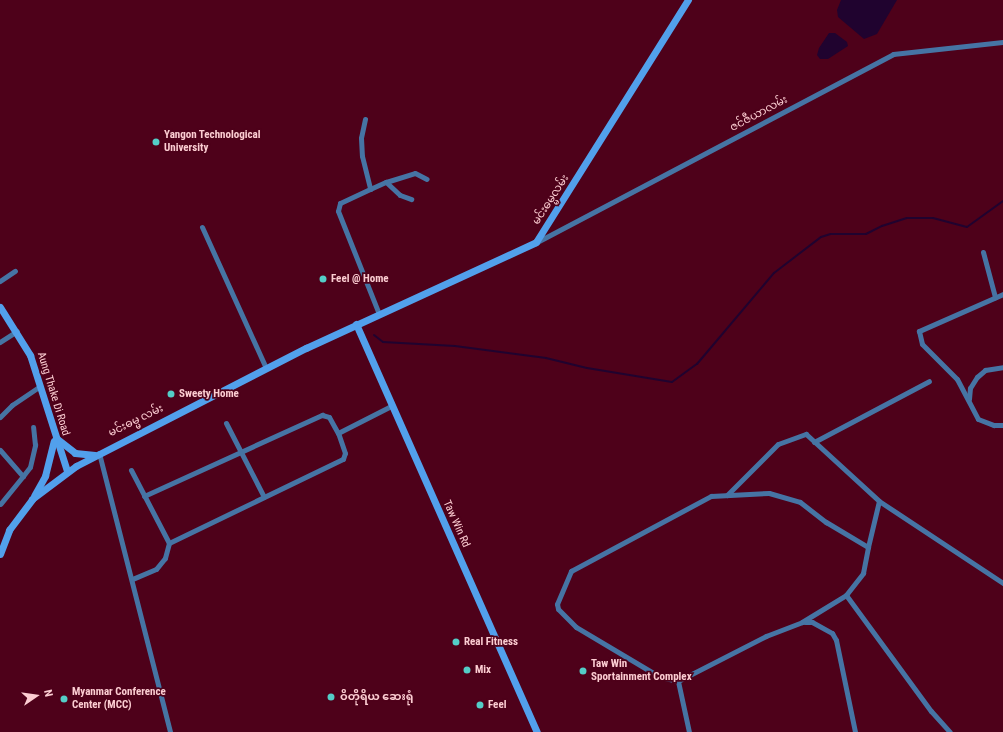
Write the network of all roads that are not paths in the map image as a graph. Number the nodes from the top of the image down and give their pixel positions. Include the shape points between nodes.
1 (688, 0) edge
2 (1003, 42) edge
3 (366, 120) dead end
4 (427, 179) dead end
5 (386, 182) junction
6 (370, 189) junction
7 (411, 199) dead end
8 (202, 227) dead end
9 (536, 242) junction
10 (983, 252) dead end
11 (15, 271) dead end
12 (0, 281) edge
13 (1003, 294) edge
14 (995, 297) junction
15 (0, 307) edge
16 (379, 314) junction
17 (356, 324) junction
18 (17, 331) junction
19 (0, 342) edge
20 (1003, 367) edge
21 (266, 368) junction
22 (929, 381) dead end
23 (40, 386) junction
24 (969, 400) junction
25 (392, 406) junction
26 (0, 417) edge
27 (226, 423) dead end
28 (1003, 425) edge
29 (33, 427) dead end
30 (338, 433) junction
31 (54, 436) junction
32 (814, 442) junction
33 (0, 450) edge
34 (242, 452) junction
35 (97, 454) junction
36 (130, 470) dead end
37 (67, 471) junction
38 (24, 476) junction
39 (727, 495) junction
40 (144, 496) junction
41 (264, 497) junction
42 (32, 499) junction
43 (879, 501) junction
44 (0, 504) edge
45 (169, 543) junction
46 (868, 547) junction
47 (0, 554) edge
48 (132, 579) junction
49 (1003, 583) edge
50 (846, 596) junction
51 (802, 622) junction
52 (678, 681) junction
53 (170, 732) edge
54 (537, 732) edge
55 (689, 732) edge
56 (855, 732) edge
57 (950, 732) edge

1 - 9 main road, မင်းဓမ္မလမ်း
2 - 9 street, ဇင်ဇီယာလမ်း via 893,54
3 - 6 street via 361,138 362,156
4 - 5 street via 415,173
5 - 6 street
5 - 7 street via 400,195
6 - 16 street via 340,204 338,210
8 - 21 street
9 - 16 main road, မင်းဓမ္မလမ်း
10 - 14 street
11 - 12 street
13 - 14 street
14 - 24 street via 919,330 922,344 950,370
15 - 18 main road, Aung Thake Di Road
16 - 17 main road, မင်းဓမ္မလမ်း
17 - 21 main road, မင်းဓမ္မ လမ်း
17 - 25 main road, Taw Win Rd
18 - 19 street
18 - 23 main road, Aung Thake Di Road via 30,355
20 - 24 street via 985,370 977,376 970,388
21 - 35 main road, မင်းဓမ္မ လမ်း
22 - 32 street
23 - 26 street via 12,405
23 - 31 main road, Aung Thake Di Road
24 - 28 street via 978,419 994,425
25 - 30 street
25 - 54 main road, Taw Win Rd
27 - 34 street
29 - 38 street via 33,452 30,466
30 - 34 street via 329,417 322,415
30 - 41 street via 345,453 343,458
31 - 35 main road via 75,453
31 - 37 main road, Aung Thake Di Road
31 - 42 main road via 53,450 45,476
32 - 39 street via 806,434 778,444
32 - 43 street
33 - 38 street
34 - 40 street
34 - 41 street
35 - 37 main road, မင်းဓမ္မ လမ်း
35 - 48 street
36 - 40 street
37 - 42 main road, မင်းဓမ္မ လမ်း
38 - 44 street
39 - 46 street via 769,493 800,502 826,522
39 - 52 street via 711,496 571,571 557,604 558,609 576,627 660,677
40 - 45 street
41 - 45 street
42 - 47 main road, မင်းဓမ္မ လမ်း via 9,530
43 - 46 street
43 - 49 street
45 - 48 street via 165,558 156,569
46 - 50 street via 863,573
48 - 53 street
50 - 51 street
50 - 57 street via 930,711
51 - 52 street via 766,636
51 - 56 street via 812,622 832,633 836,640
52 - 55 street

